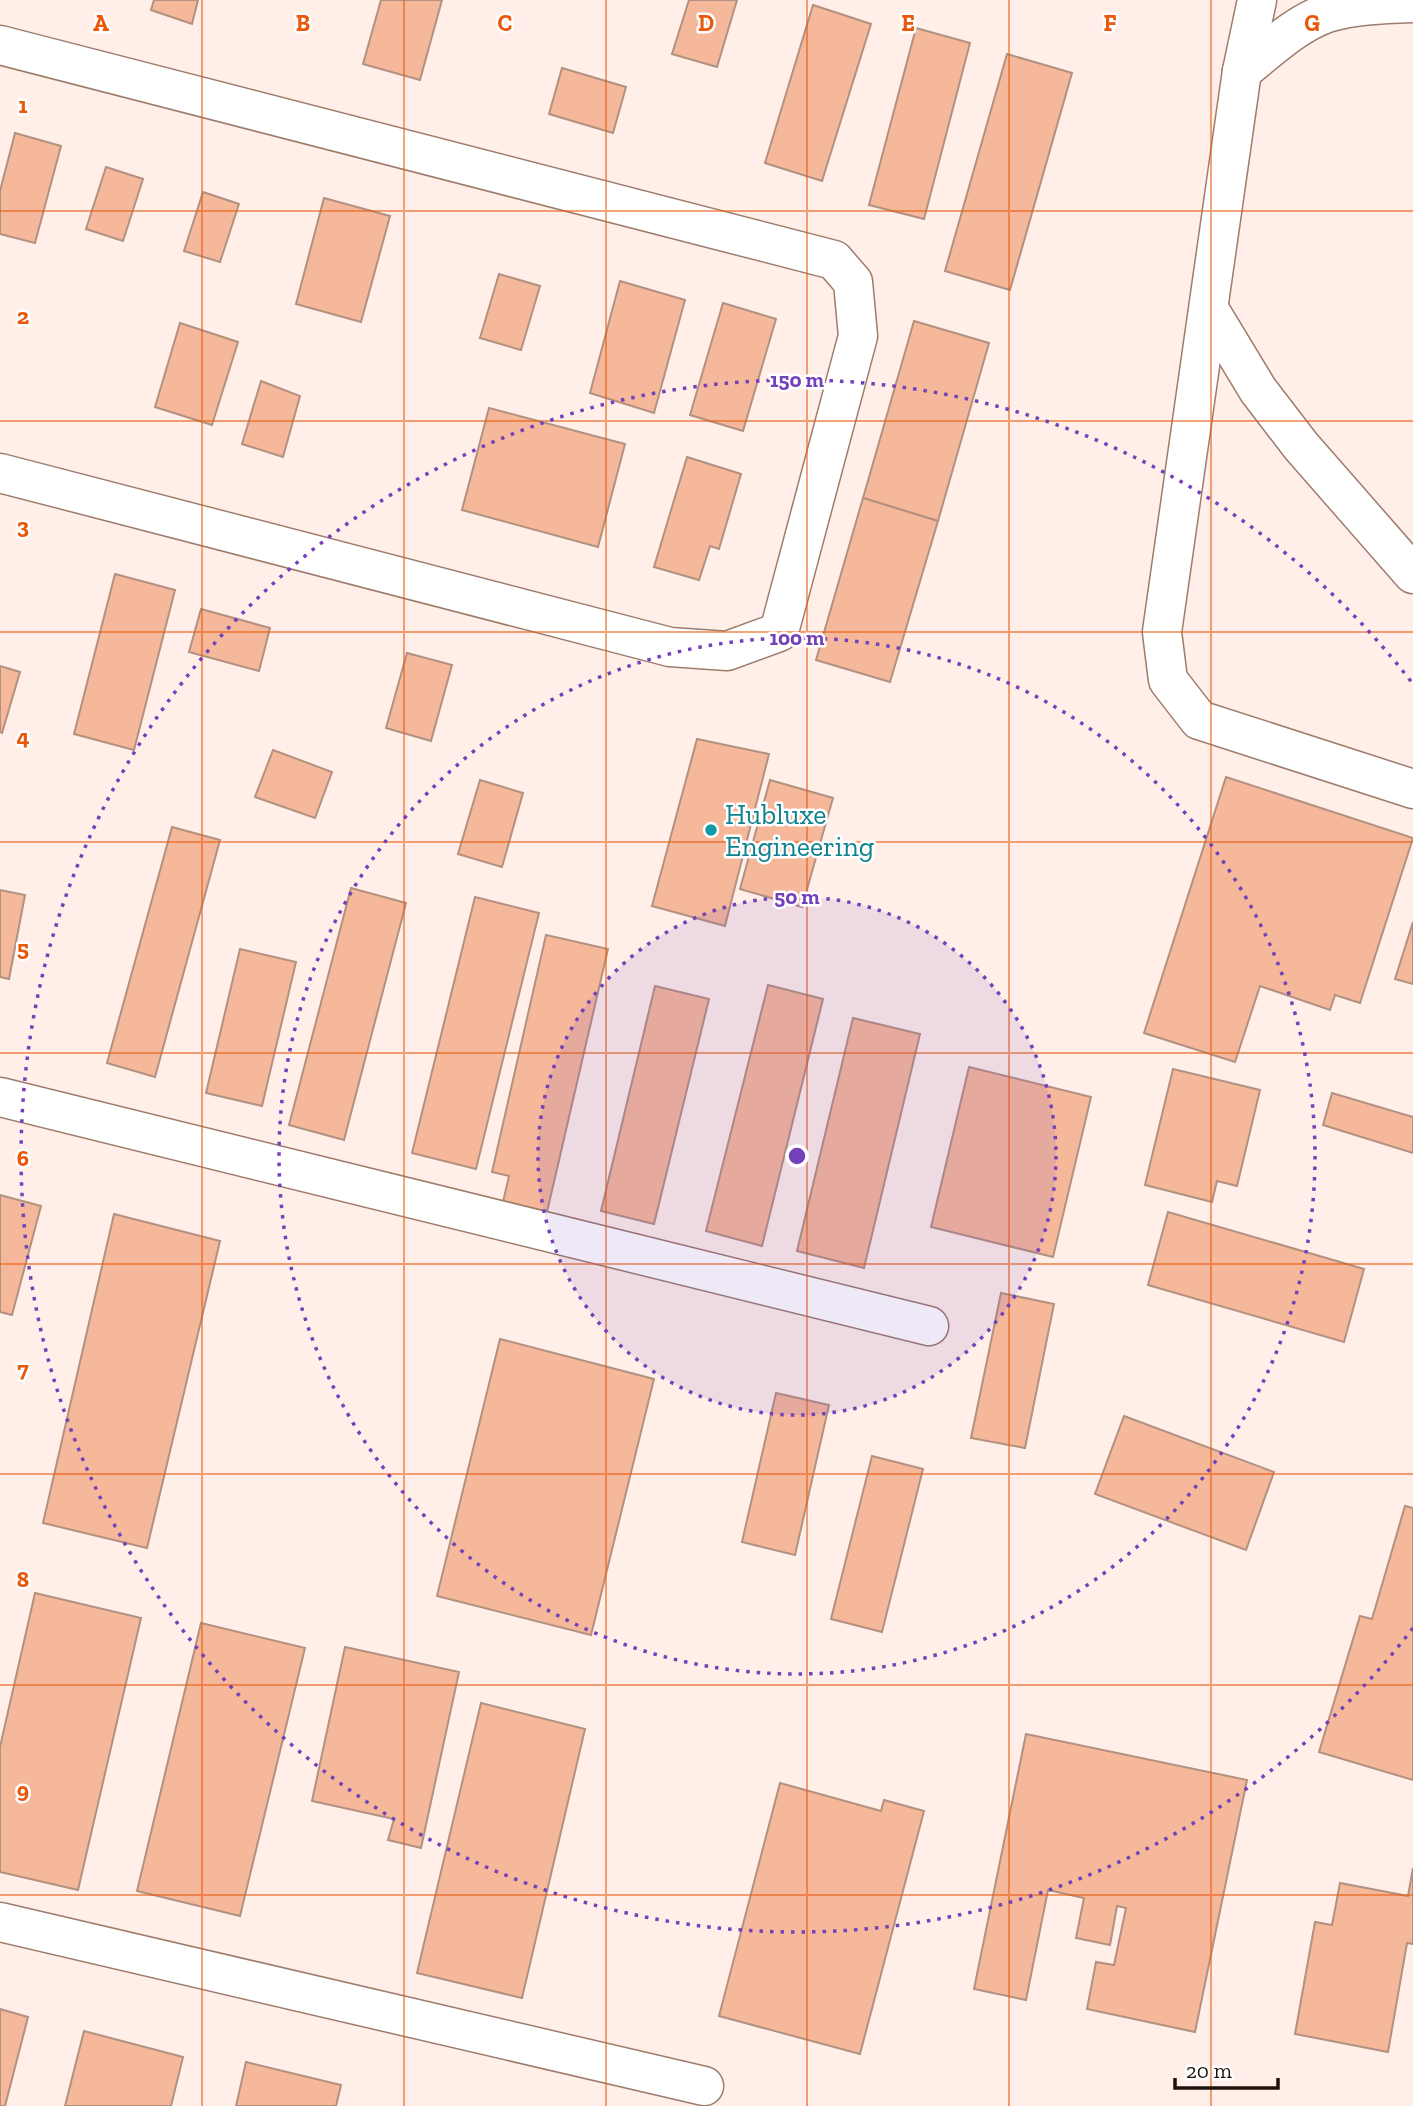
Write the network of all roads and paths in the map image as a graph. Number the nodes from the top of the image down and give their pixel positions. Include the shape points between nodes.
1 (1257, 0) edge
2 (1413, 3) edge
3 (0, 45) edge
4 (1242, 71) junction
5 (1209, 309) junction
6 (0, 473) edge
7 (1413, 574) edge
8 (1413, 789) edge
9 (0, 1097) edge
10 (929, 1326) dead end
11 (0, 1922) edge
12 (704, 2086) dead end

1 - 4 street
2 - 4 street via 1369,5 1326,14 1292,32
3 - 6 street via 834,260 853,282 858,336 779,632 727,651 670,647
4 - 5 street
5 - 7 street via 1258,390 1294,437
5 - 8 street via 1162,632 1168,680 1199,720
9 - 10 street
11 - 12 street

